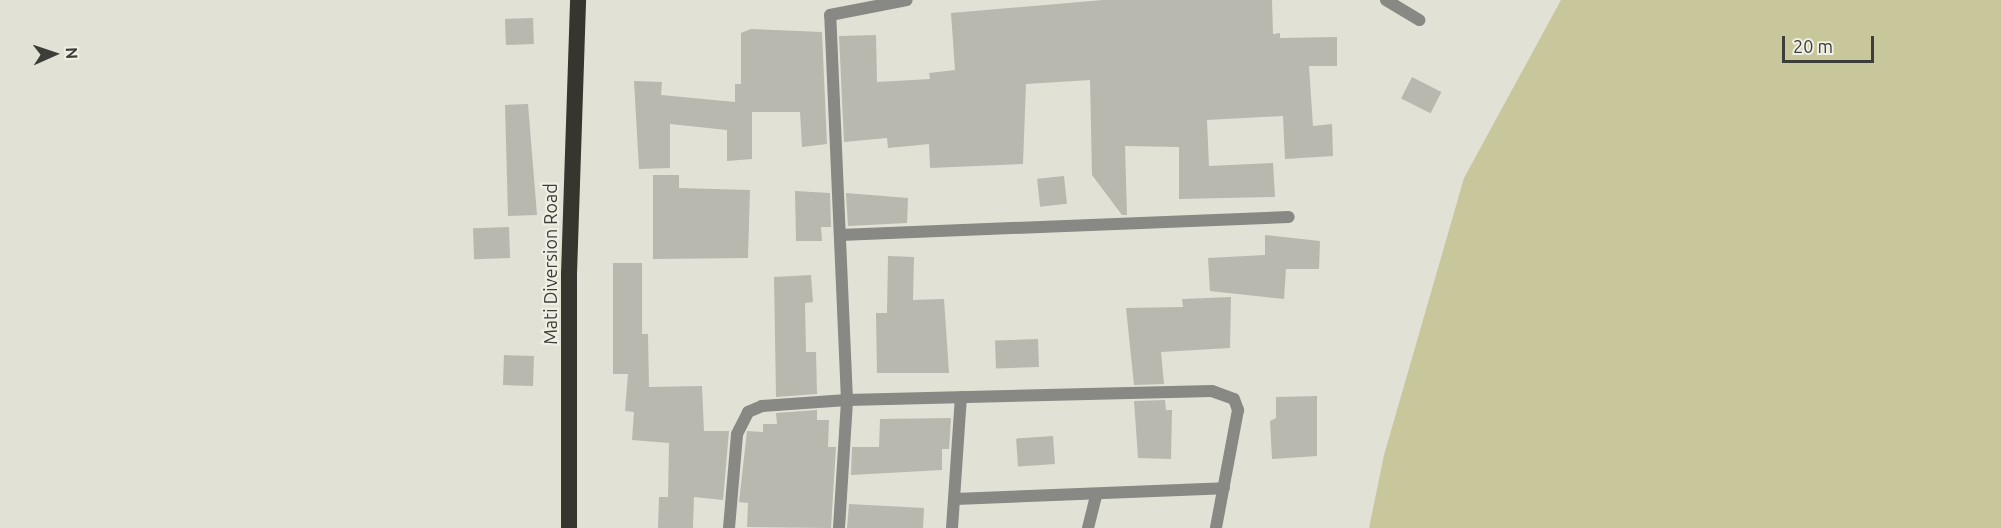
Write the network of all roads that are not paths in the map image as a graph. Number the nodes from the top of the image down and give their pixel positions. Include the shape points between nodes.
1 (578, 0) edge
2 (907, 0) edge
3 (1386, 0) edge
4 (1419, 21) dead end
5 (1289, 217) dead end
6 (840, 235) junction
7 (961, 397) junction
8 (847, 400) junction
9 (1224, 488) junction
10 (1096, 495) junction
11 (955, 499) junction
12 (569, 528) edge
13 (729, 528) edge
14 (839, 528) edge
15 (952, 528) edge
16 (1089, 528) edge
17 (1216, 528) edge

1 - 12 highway, Mati Diversion Road via 570,240
2 - 6 street via 830,15
3 - 4 street
5 - 6 street
6 - 8 street
7 - 8 street
7 - 9 street via 1221,394 1234,399 1238,410
7 - 11 street
8 - 13 street via 775,404 748,412 737,434
8 - 14 street
9 - 10 street
9 - 17 street
10 - 11 street
10 - 16 street
11 - 15 street

